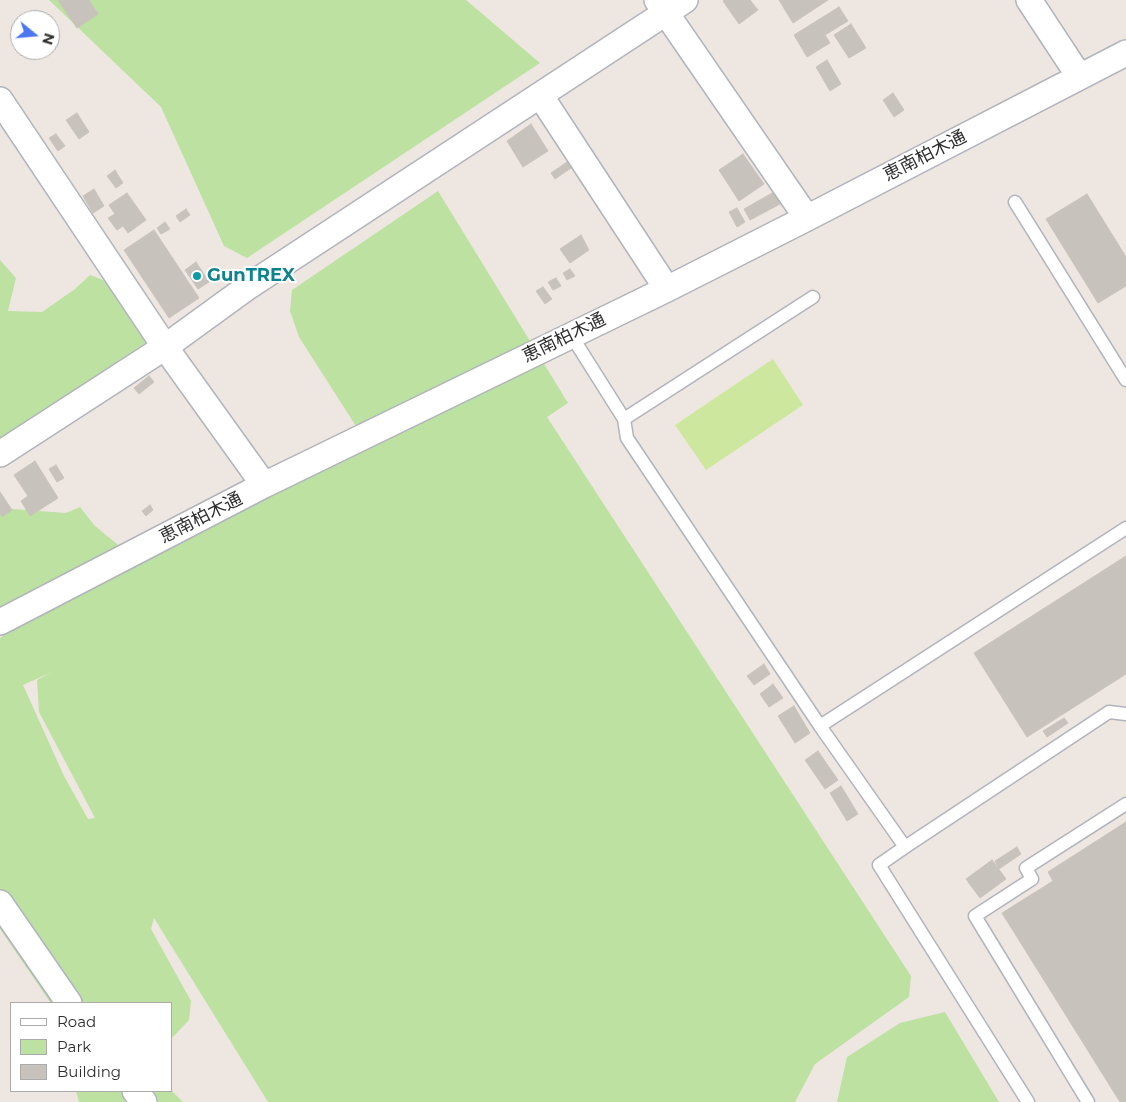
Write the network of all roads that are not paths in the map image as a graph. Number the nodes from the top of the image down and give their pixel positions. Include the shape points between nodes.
1 (1029, 0) edge
2 (669, 4) edge
3 (1126, 53) edge
4 (1079, 76) junction
5 (540, 95) junction
6 (0, 100) edge
7 (1015, 202) dead end
8 (807, 218) junction
9 (667, 289) junction
10 (813, 297) dead end
11 (571, 335) junction
12 (166, 347) junction
13 (1126, 380) edge
14 (624, 419) junction
15 (0, 454) edge
16 (264, 485) junction
17 (1126, 528) edge
18 (0, 622) edge
19 (1126, 714) edge
20 (820, 726) junction
21 (1126, 804) edge
22 (905, 847) junction
23 (0, 903) edge
24 (67, 1002) edge
25 (136, 1092) edge
26 (144, 1102) edge
27 (1028, 1102) edge
28 (1088, 1102) edge

1 - 4 street
2 - 5 street
2 - 8 street
3 - 4 street, 恵南柏木通
4 - 8 street, 恵南柏木通
5 - 9 street
5 - 12 street via 248,286
6 - 12 street
7 - 13 lane
8 - 9 street, 恵南柏木通
9 - 11 street, 恵南柏木通
10 - 14 lane
11 - 14 lane
11 - 16 street, 恵南柏木通
12 - 15 street
12 - 16 street
14 - 20 lane via 627,438
16 - 18 street, 恵南柏木通
17 - 20 lane
19 - 22 lane via 1109,712
20 - 22 lane
21 - 28 lane via 1026,868 1032,879 976,916
22 - 27 lane via 879,865
23 - 24 street
25 - 26 street

